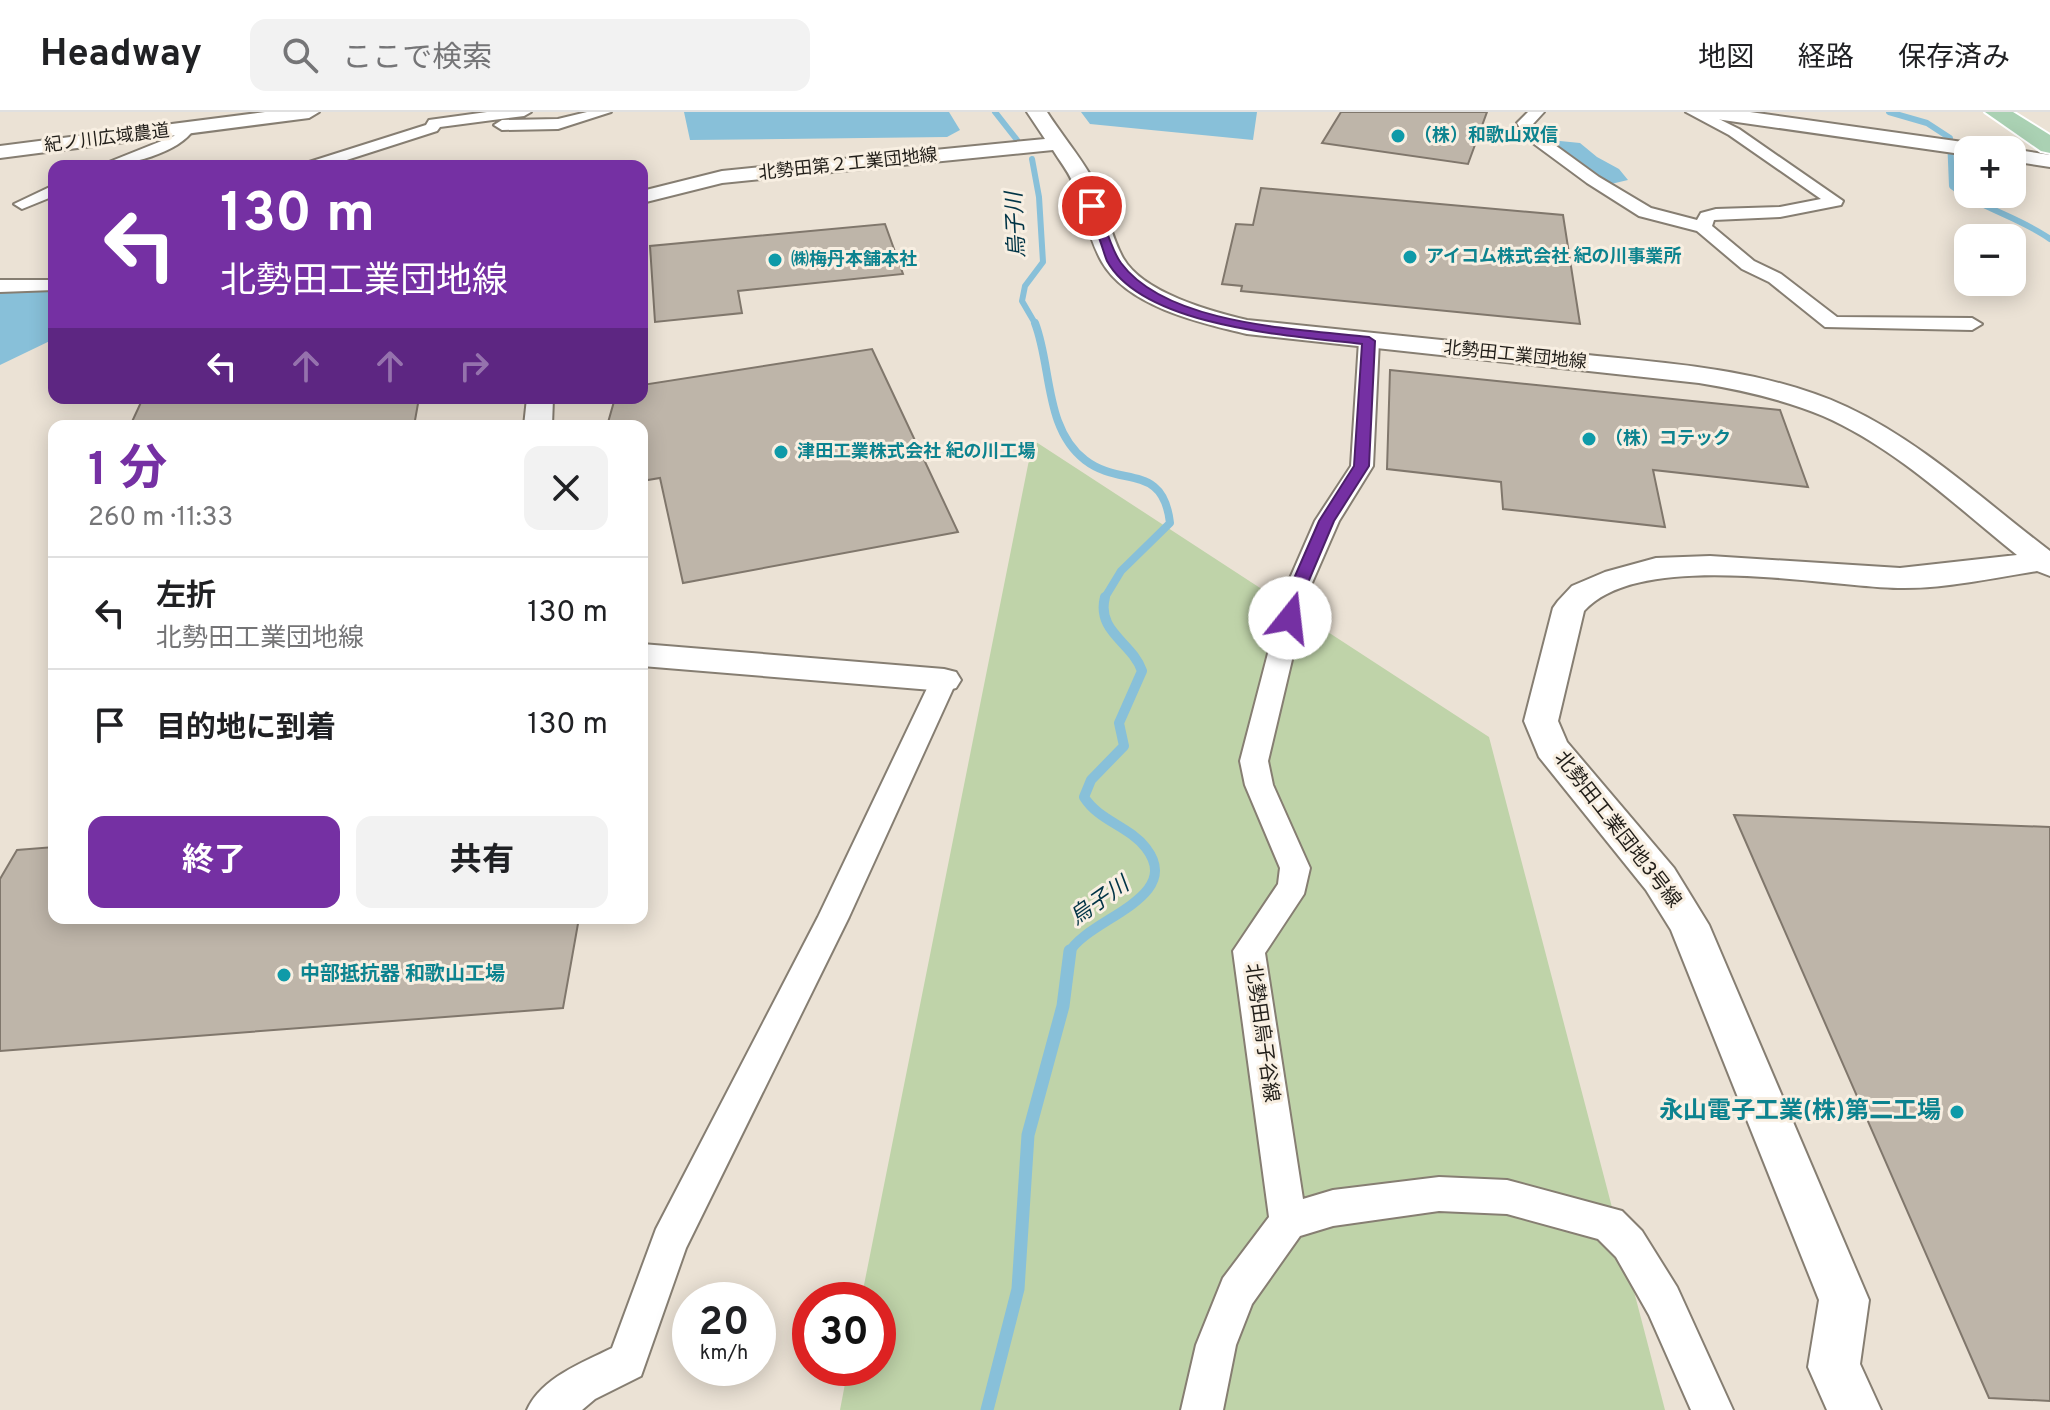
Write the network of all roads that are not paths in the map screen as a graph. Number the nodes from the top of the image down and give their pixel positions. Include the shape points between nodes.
1 (309, 112) edge
2 (524, 112) edge
3 (604, 112) edge
4 (1037, 112) edge
5 (1537, 112) edge
6 (1693, 112) edge
7 (1709, 112) edge
8 (1997, 112) edge
9 (432, 128) junction
10 (186, 129) junction
11 (1057, 144) junction
12 (2050, 146) edge
13 (1954, 147) edge
14 (0, 152) edge
15 (2026, 157) edge
16 (123, 160) edge
17 (331, 160) edge
18 (2050, 161) edge
19 (48, 193) edge
20 (648, 196) edge
21 (22, 204) dead end
22 (1703, 227) junction
23 (48, 285) edge
24 (0, 286) edge
25 (1972, 324) dead end
26 (1369, 341) junction
27 (2047, 563) edge
28 (648, 655) edge
29 (944, 680) joint
30 (1288, 1222) junction
31 (548, 1410) edge
32 (1202, 1410) edge
33 (1712, 1410) edge
34 (1855, 1410) edge

1 - 10 street, 紀ノ川広域農道
2 - 9 street via 434,123
3 - 9 street via 547,125
4 - 11 street, 北勢田工業団地線
5 - 22 street via 1525,123 1531,135 1593,180 1645,212
6 - 22 street via 1734,132 1835,201 1780,212 1716,214 1707,217
7 - 13 street
8 - 12 main road
9 - 17 street
10 - 14 street, 紀ノ川広域農道
10 - 16 street via 180,139
11 - 20 street, 北勢田第２工業団地線 via 722,177
11 - 26 street, 北勢田工業団地線 via 1082,179 1113,261 1129,279 1198,315 1247,327
15 - 18 street
19 - 21 street
22 - 25 street via 1832,323
23 - 24 street
26 - 27 street, 北勢田工業団地線 via 1699,375 1801,399 1888,441
26 - 30 street, 北勢田烏子谷線 via 1362,466 1327,521 1296,592 1254,761 1295,868 1293,886 1249,951
27 - 34 street, 北勢田工業団地3号線 via 1900,578 1710,566 1656,568 1616,579 1583,593 1569,608 1541,721 1552,748 1660,879 1689,925 1844,1300 1834,1367
28 - 29 street
29 - 31 street via 833,917 669,1242 627,1362 581,1385
30 - 32 street via 1237,1292 1216,1345
30 - 33 street via 1333,1208 1439,1194 1507,1197 1609,1224 1629,1244 1663,1301

